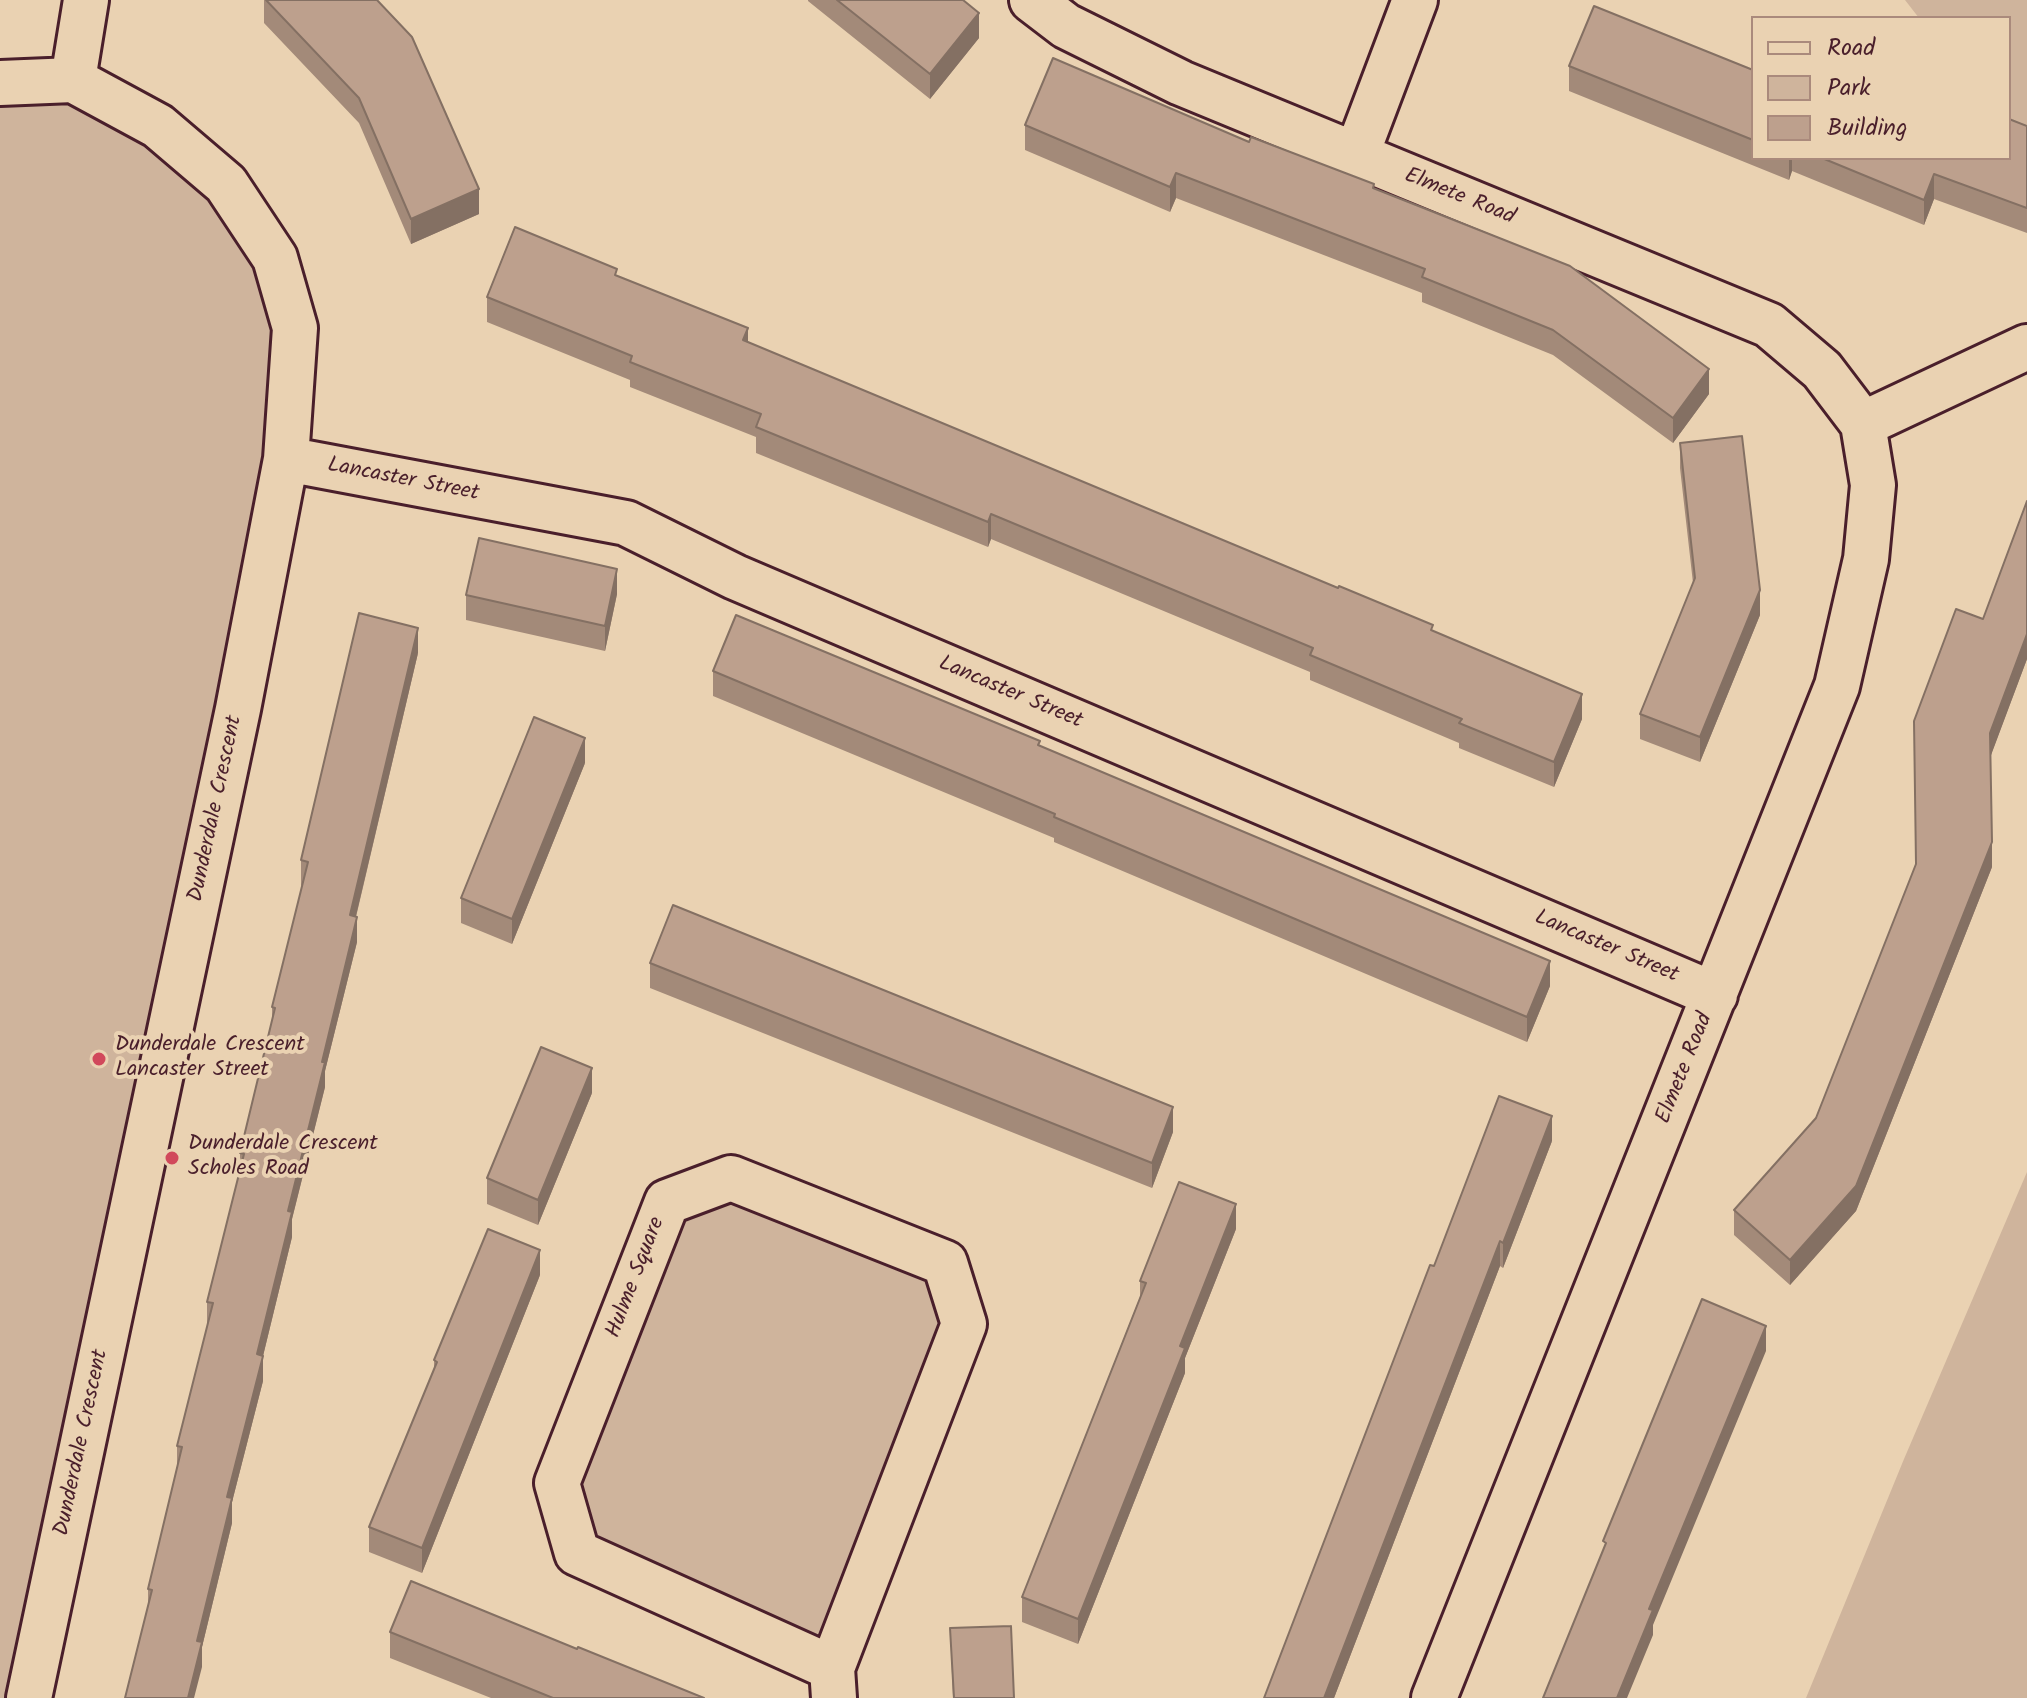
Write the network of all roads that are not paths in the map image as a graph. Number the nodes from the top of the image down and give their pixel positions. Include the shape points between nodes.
1 (86, 0) edge
2 (1032, 0) edge
3 (1415, 0) edge
4 (73, 80) junction
5 (0, 83) edge
6 (1356, 156) junction
7 (2027, 347) edge
8 (1863, 424) junction
9 (286, 459) junction
10 (1715, 995) junction
11 (833, 1683) edge
12 (29, 1698) edge
13 (1434, 1698) edge

1 - 4 street
2 - 6 street, Elmete Road via 1066,26 1181,83
3 - 6 street
4 - 5 street
4 - 9 street, Dunderdale Crescent via 158,126 226,184 275,258 295,328
6 - 8 street, Elmete Road via 1769,325 1822,370
7 - 8 street
8 - 10 street, Elmete Road via 1873,485 1866,559 1837,686
9 - 10 street, Lancaster Street via 626,523 735,577
9 - 12 street, Dunderdale Crescent
10 - 13 street, Elmete Road
11 - 11 street, Hulme Square via 964,1324 945,1263 731,1178 667,1202 557,1483 577,1553

